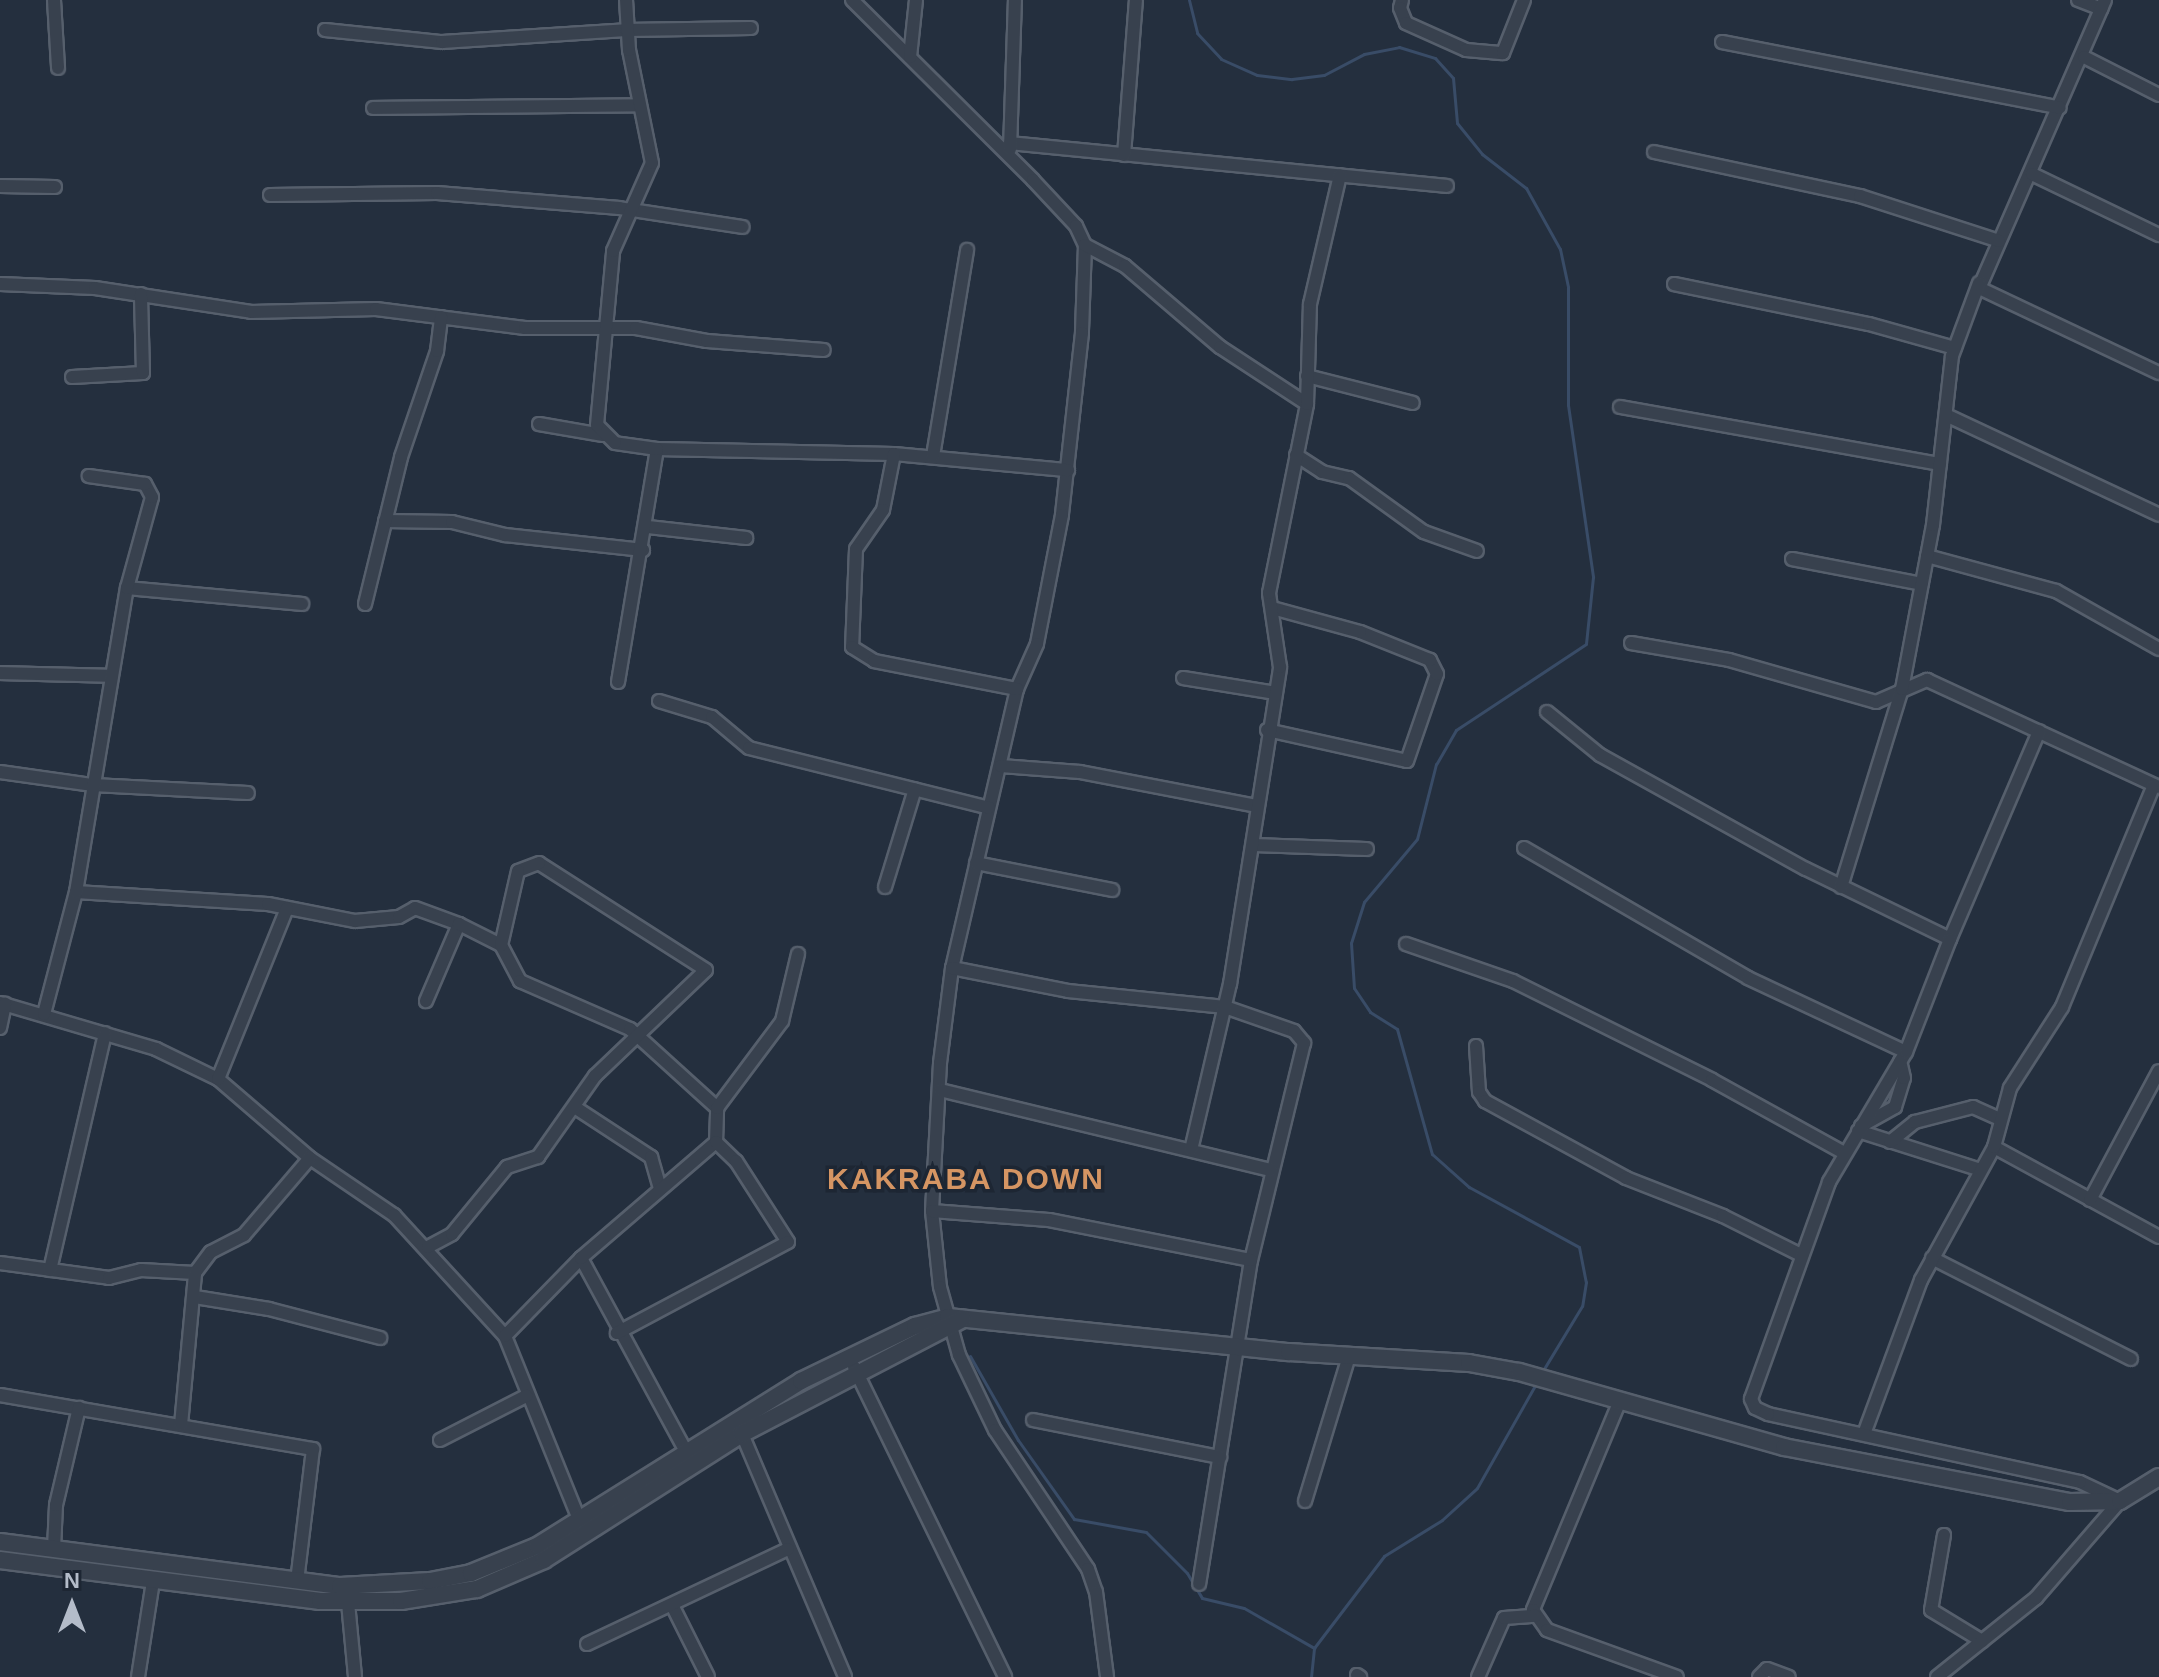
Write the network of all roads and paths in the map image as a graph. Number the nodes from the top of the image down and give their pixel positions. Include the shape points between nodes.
1 (54, 0) edge
2 (626, 0) edge
3 (852, 0) edge
4 (916, 0) edge
5 (1015, 0) edge
6 (1136, 0) edge
7 (1402, 0) edge
8 (1524, 0) edge
9 (2078, 0) edge
10 (2103, 4) edge
11 (751, 28) dead end
12 (325, 30) dead end
13 (626, 30) junction
14 (1722, 42) dead end
15 (910, 57) junction
16 (2084, 57) junction
17 (58, 68) dead end
18 (2159, 95) edge
19 (639, 105) junction
20 (373, 108) dead end
21 (2060, 108) junction
22 (1010, 143) junction
23 (1654, 152) dead end
24 (1124, 155) junction
25 (1009, 160) junction
26 (2032, 174) junction
27 (1340, 175) junction
28 (0, 186) edge
29 (1447, 186) dead end
30 (55, 187) dead end
31 (270, 195) dead end
32 (629, 213) junction
33 (743, 227) dead end
34 (2159, 235) edge
35 (1999, 241) junction
36 (1085, 245) junction
37 (967, 250) dead end
38 (1979, 283) junction
39 (0, 284) edge
40 (1674, 284) dead end
41 (141, 294) junction
42 (441, 317) junction
43 (607, 328) junction
44 (1955, 348) junction
45 (824, 350) dead end
46 (2159, 373) edge
47 (1307, 376) junction
48 (72, 377) dead end
49 (1413, 403) dead end
50 (1307, 404) junction
51 (1620, 407) dead end
52 (1946, 415) junction
53 (539, 424) dead end
54 (603, 435) junction
55 (657, 449) junction
56 (894, 454) junction
57 (1296, 455) junction
58 (933, 456) junction
59 (1940, 464) junction
60 (1068, 470) junction
61 (89, 476) dead end
62 (2159, 515) edge
63 (385, 521) junction
64 (648, 527) junction
65 (746, 538) dead end
66 (643, 550) junction
67 (1477, 551) dead end
68 (1927, 556) junction
69 (1792, 559) dead end
70 (1922, 584) junction
71 (127, 588) junction
72 (302, 604) dead end
73 (365, 604) dead end
74 (1272, 608) junction
75 (1631, 643) dead end
76 (2159, 649) edge
77 (0, 673) edge
78 (112, 676) junction
79 (1183, 678) dead end
80 (618, 682) dead end
81 (1017, 689) junction
82 (1902, 689) junction
83 (1276, 693) junction
84 (659, 701) dead end
85 (1547, 712) dead end
86 (1267, 730) junction
87 (2039, 731) junction
88 (1001, 766) junction
89 (0, 772) edge
90 (93, 785) junction
91 (2156, 786) edge
92 (915, 789) junction
93 (248, 793) dead end
94 (1257, 806) junction
95 (989, 808) junction
96 (1253, 845) junction
97 (1524, 848) dead end
98 (1367, 849) dead end
99 (976, 863) junction
100 (885, 887) dead end
101 (1841, 887) junction
102 (1112, 890) dead end
103 (76, 892) junction
104 (287, 908) junction
105 (459, 924) junction
106 (1950, 939) junction
107 (1406, 944) dead end
108 (501, 945) junction
109 (798, 954) dead end
110 (952, 968) junction
111 (426, 1001) dead end
112 (2, 1004) edge
113 (1225, 1007) junction
114 (44, 1014) junction
115 (0, 1028) edge
116 (105, 1033) junction
117 (637, 1036) junction
118 (1476, 1046) dead end
119 (1903, 1056) junction
120 (2159, 1071) edge
121 (218, 1079) junction
122 (940, 1090) junction
123 (576, 1108) junction
124 (717, 1108) junction
125 (2000, 1119) junction
126 (1860, 1128) junction
127 (716, 1142) junction
128 (1890, 1142) junction
129 (1994, 1147) junction
130 (1191, 1150) junction
131 (1844, 1153) junction
132 (310, 1158) junction
133 (1978, 1169) junction
134 (1271, 1170) junction
135 (660, 1189) junction
136 (2090, 1200) junction
137 (932, 1211) junction
138 (2159, 1237) edge
139 (428, 1247) junction
140 (1801, 1255) junction
141 (581, 1258) junction
142 (1932, 1258) junction
143 (1251, 1260) junction
144 (0, 1263) edge
145 (50, 1270) junction
146 (195, 1273) junction
147 (195, 1297) junction
148 (954, 1321) junction
149 (617, 1333) junction
150 (505, 1336) junction
151 (380, 1338) dead end
152 (1240, 1348) junction
153 (1349, 1356) junction
154 (2131, 1359) dead end
155 (853, 1365) junction
156 (0, 1395) edge
157 (526, 1396) junction
158 (1619, 1403) junction
159 (79, 1408) junction
160 (1033, 1420) dead end
161 (181, 1425) junction
162 (742, 1434) junction
163 (1864, 1434) junction
164 (440, 1440) dead end
165 (686, 1451) junction
166 (1220, 1457) junction
167 (2159, 1477) edge
168 (1305, 1501) dead end
169 (2120, 1501) junction
170 (579, 1519) junction
171 (1944, 1535) dead end
172 (0, 1542) edge
173 (54, 1549) junction
174 (788, 1549) junction
175 (0, 1560) edge
176 (153, 1581) junction
177 (297, 1581) junction
178 (1199, 1584) dead end
179 (348, 1594) junction
180 (673, 1607) junction
181 (1535, 1616) junction
182 (1982, 1641) junction
183 (587, 1644) dead end
184 (138, 1677) edge
185 (355, 1677) edge
186 (708, 1677) edge
187 (845, 1677) edge
188 (1005, 1677) edge
189 (1107, 1677) edge
190 (1478, 1677) edge
191 (1677, 1677) edge
192 (1759, 1677) edge
193 (1789, 1677) edge
194 (1937, 1677) edge

1 - 17 street
2 - 13 street
3 - 15 street
4 - 15 street
5 - 22 street
6 - 24 street
7 - 8 street via 1406,23 1466,50 1503,53
9 - 10 street
10 - 16 street
11 - 13 street
12 - 13 street via 442,42
13 - 19 street
14 - 21 street
15 - 25 street
16 - 18 street
16 - 21 street
19 - 20 street
19 - 32 street via 652,163
21 - 26 street
22 - 24 street
22 - 25 street
23 - 35 street via 1860,196
24 - 27 street
25 - 36 street via 1076,226
26 - 34 street
26 - 35 street
27 - 29 street
27 - 47 street via 1310,304
28 - 30 street
31 - 32 street via 437,193
32 - 33 street
32 - 43 street via 613,251
35 - 38 street
36 - 50 street via 1125,266 1220,347
36 - 60 street
37 - 58 street
38 - 44 street
38 - 46 street via 1982,291
39 - 41 street
40 - 44 street via 1869,324
41 - 42 street via 251,312 376,309
41 - 48 street via 143,373
42 - 43 street via 525,328
42 - 63 street via 437,351
43 - 45 street
43 - 54 street via 597,400 597,425
44 - 52 street
47 - 49 street
47 - 50 street
50 - 57 street
51 - 59 street
52 - 59 street
52 - 62 street
53 - 54 street
54 - 55 street via 630,448
55 - 56 street
55 - 64 street
56 - 58 street
56 - 81 street via 883,510 856,549 852,647 874,661
57 - 67 street via 1322,472 1349,478 1424,532
57 - 74 street via 1269,593
58 - 60 street
59 - 68 street
60 - 81 street via 1037,644
61 - 71 street via 145,484 152,490
63 - 66 street via 452,522 505,535
63 - 73 street
64 - 65 street
64 - 66 street
66 - 80 street
68 - 70 street
68 - 76 street via 2056,591
69 - 70 street
70 - 82 street
71 - 72 street
71 - 78 street
74 - 83 street via 1280,645
74 - 86 street via 1360,632 1430,660 1437,674 1407,761
75 - 82 street via 1729,660 1866,701 1876,702
77 - 78 street
78 - 90 street
79 - 83 street
81 - 88 street
82 - 87 street via 1927,680 1941,683
82 - 101 street
83 - 86 street
84 - 92 street via 712,717 749,748
85 - 101 street via 1600,755
86 - 94 street
87 - 91 street
87 - 106 street
88 - 94 street via 1080,772
88 - 95 street
89 - 90 street
90 - 93 street
90 - 103 street
91 - 125 street via 2062,1007 2010,1088
92 - 95 street
92 - 100 street
94 - 96 street
95 - 99 street
96 - 98 street
96 - 113 street
97 - 119 street via 1748,978
99 - 102 street
99 - 110 street
101 - 106 street
103 - 104 street
103 - 114 street
104 - 105 street via 355,921 399,917 415,908
104 - 121 street
105 - 108 street
105 - 111 street
106 - 119 street
107 - 131 street via 1513,981
108 - 117 street via 520,981
108 - 117 street via 518,871 539,863 706,966 705,976
109 - 124 street via 782,1021
110 - 113 street via 1068,991
110 - 122 street
112 - 114 street
112 - 115 street
113 - 130 street
113 - 134 street via 1294,1031 1304,1043
114 - 116 street
116 - 121 street via 156,1049
116 - 145 street
117 - 123 street via 595,1076
117 - 124 street
118 - 140 street via 1479,1092 1485,1101 1626,1178 1723,1216
119 - 126 street
119 - 126 street via 1904,1078 1895,1107
120 - 136 street
121 - 132 street
122 - 130 street
122 - 137 street
123 - 135 street via 651,1157
123 - 139 street via 538,1157 507,1167 452,1234
124 - 127 street
125 - 128 street via 1983,1107 1951,1111 1915,1122
125 - 129 street
126 - 128 street
126 - 131 street
127 - 135 street
127 - 149 street via 736,1161 788,1242
128 - 133 street
129 - 133 street
129 - 136 street
130 - 134 street
131 - 140 street
132 - 139 street via 394,1215
132 - 146 street via 244,1235 211,1252
133 - 142 street
134 - 143 street
135 - 141 street
136 - 138 street
137 - 143 street via 1049,1220
137 - 148 street
139 - 150 street
140 - 163 street via 1751,1399 1755,1408 1768,1414
141 - 149 street
141 - 150 street
142 - 154 street
142 - 163 street
143 - 152 street
144 - 145 street
145 - 146 street via 109,1278 141,1270
146 - 147 street
147 - 151 street
147 - 161 street
148 - 152 street
148 - 155 street via 915,1326
148 - 189 street via 995,1430 1088,1569
149 - 165 street
150 - 157 street
152 - 153 street
152 - 166 street
153 - 158 street via 1469,1363 1519,1372
153 - 168 street
155 - 162 street
155 - 165 street via 761,1404
155 - 188 street
156 - 159 street
157 - 164 street
157 - 170 street
158 - 169 street via 1879,1466 2061,1501
158 - 181 street via 1536,1598
159 - 161 street
159 - 173 street via 56,1505
160 - 166 street
161 - 177 street via 313,1449
162 - 174 street
162 - 179 street via 588,1535 511,1577 438,1598
163 - 169 street via 2080,1482
165 - 170 street
166 - 178 street
167 - 169 street
169 - 182 street via 2036,1598
170 - 179 street via 507,1562
171 - 182 street via 1931,1610
172 - 173 street
173 - 177 street
174 - 180 street
174 - 187 street
175 - 176 street
176 - 179 street
176 - 184 street
177 - 179 street
179 - 185 street
180 - 183 street
180 - 186 street
181 - 190 street via 1504,1618
181 - 191 street via 1547,1630
182 - 194 street
192 - 193 street via 1767,1669

